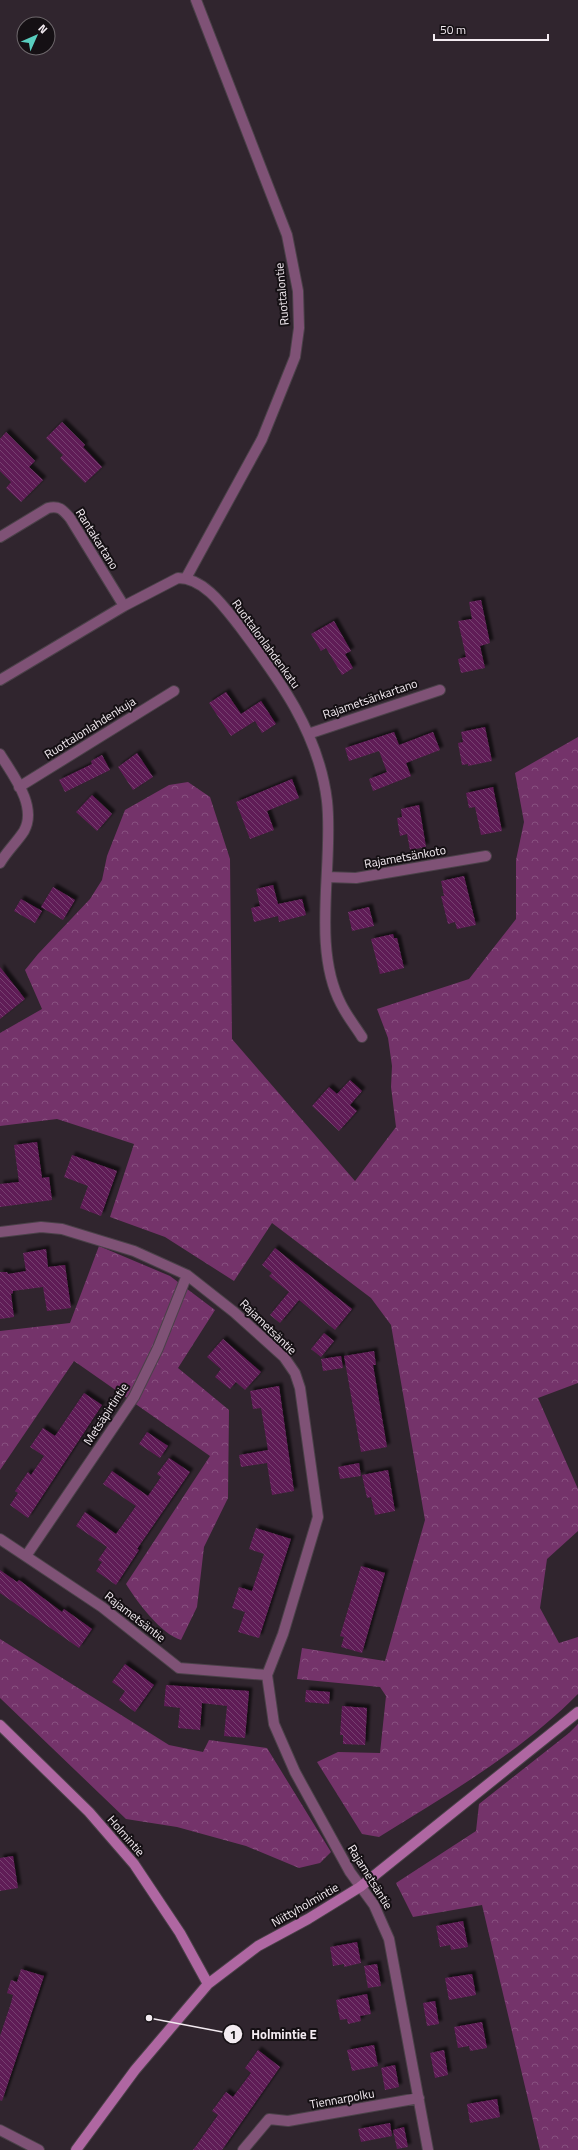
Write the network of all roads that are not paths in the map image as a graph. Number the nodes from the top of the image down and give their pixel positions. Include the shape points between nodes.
1 (196, 0) edge
2 (0, 537) edge
3 (186, 578) junction
4 (124, 606) junction
5 (0, 680) edge
6 (440, 690) dead end
7 (174, 691) dead end
8 (308, 734) junction
9 (0, 754) edge
10 (19, 787) junction
11 (486, 856) dead end
12 (0, 863) edge
13 (327, 877) junction
14 (362, 1037) dead end
15 (0, 1232) edge
16 (187, 1275) junction
17 (0, 1539) edge
18 (26, 1556) junction
19 (267, 1675) junction
20 (578, 1712) edge
21 (0, 1725) edge
22 (360, 1887) junction
23 (208, 1984) junction
24 (419, 2098) junction
25 (0, 2130) edge
26 (39, 2150) edge
27 (76, 2150) edge
28 (243, 2150) edge
29 (428, 2150) edge

1 - 3 street, Ruottalontie via 287,235 298,291 299,328 295,357 262,440
2 - 4 street, Rantakartano via 48,508 60,508 70,518
3 - 4 street via 172,580
3 - 8 street, Ruottalonlahdenkatu via 196,581 225,608 272,670 295,706
4 - 5 street
6 - 8 street, Rajametsänkartano
7 - 10 street, Ruottalonlahdenkuja
8 - 13 street, Ruottalonlahdenkatu via 326,800
9 - 10 street
10 - 12 street via 26,804 28,820 24,830
11 - 13 street, Rajametsänkoto via 356,878
13 - 14 street, Ruottalonlahdenkatu via 325,916 331,977 340,1004
15 - 16 street, Rajametsäntie via 41,1227 62,1229 134,1251
16 - 18 street, Metsäpirtintie via 158,1348 134,1397
16 - 19 street, Rajametsäntie via 234,1312 284,1357 295,1373 300,1388 318,1517 283,1634
17 - 18 street, Rajametsäntie
18 - 19 street, Rajametsäntie via 102,1607 179,1668
19 - 22 street, Rajametsäntie via 274,1724 295,1772
20 - 22 street, Niittyholmintie
21 - 23 street, Holmintie via 89,1812 134,1864 180,1932
22 - 23 street, Niittyholmintie via 308,1920 258,1946
22 - 24 street, Rajametsäntie via 374,1905 390,1939
23 - 27 street, Niittyholmintie via 135,2070
24 - 28 street, Tiennarpolku via 288,2121 268,2119
24 - 29 street, Rajametsäntie
25 - 26 street

